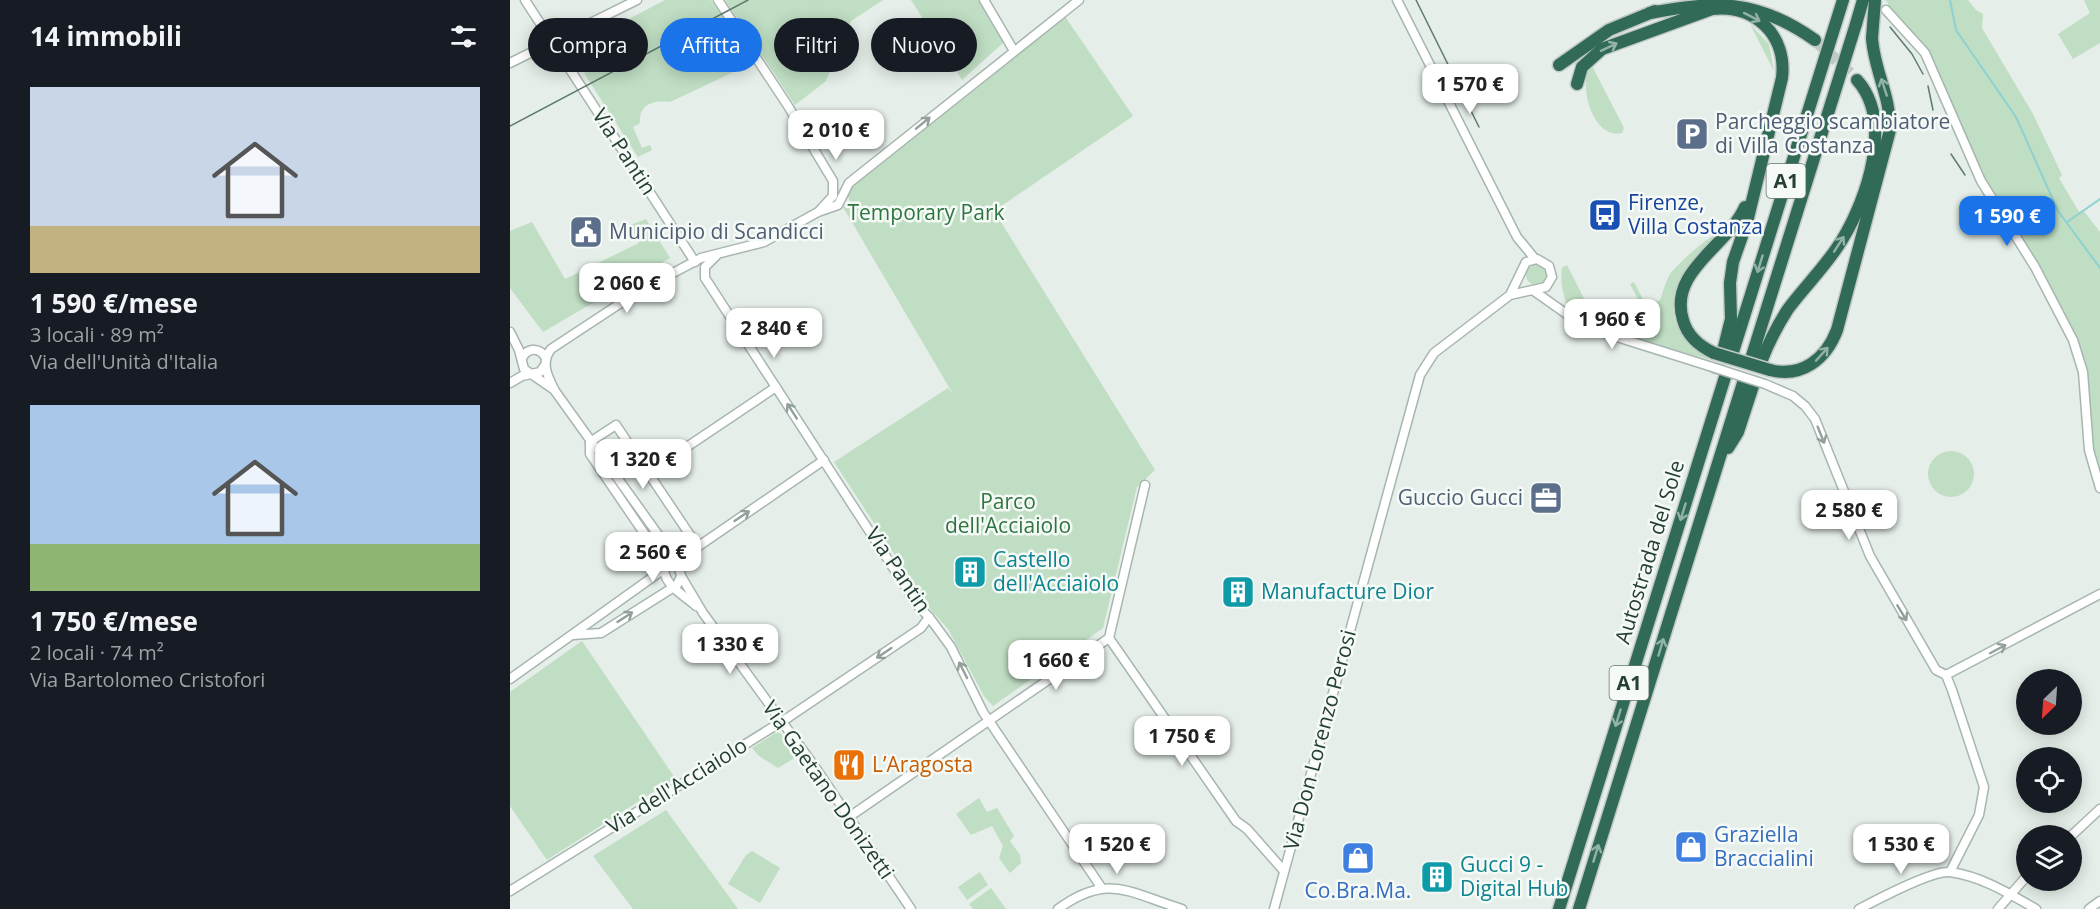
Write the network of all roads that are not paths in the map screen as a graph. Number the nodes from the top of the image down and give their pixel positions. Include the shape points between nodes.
1 (525, 0) edge
2 (637, 0) edge
3 (718, 0) edge
4 (984, 0) edge
5 (1079, 0) edge
6 (1397, 0) edge
7 (1687, 0) edge
8 (1863, 0) edge
9 (1875, 0) edge
10 (1842, 4) edge
11 (1886, 10) dead end
12 (1650, 13) junction
13 (537, 18) edge
14 (600, 18) edge
15 (1815, 40) tunnel mouth
16 (1014, 51) junction
17 (528, 54) edge
18 (510, 63) edge
19 (1559, 65) dead end
20 (573, 72) edge
21 (1857, 80) tunnel mouth
22 (1577, 84) dead end
23 (1754, 186) junction
24 (818, 212) junction
25 (1520, 242) junction
26 (716, 256) junction
27 (1535, 259) junction
28 (695, 261) junction
29 (1522, 269) junction
30 (1533, 290) junction
31 (1510, 295) junction
32 (510, 330) edge
33 (533, 350) junction
34 (1723, 353) junction
35 (522, 358) junction
36 (545, 362) junction
37 (1761, 364) junction
38 (1717, 373) junction
39 (531, 374) junction
40 (510, 383) edge
41 (1754, 384) junction
42 (776, 387) junction
43 (555, 391) junction
44 (590, 442) junction
45 (824, 460) junction
46 (648, 473) junction
47 (1145, 485) dead end
48 (2100, 488) edge
49 (698, 547) junction
50 (670, 563) junction
51 (681, 576) junction
52 (674, 586) junction
53 (2100, 594) edge
54 (703, 613) junction
55 (929, 617) junction
56 (587, 622) junction
57 (585, 634) junction
58 (573, 635) junction
59 (1109, 638) junction
60 (1946, 675) junction
61 (510, 679) edge
62 (991, 721) junction
63 (780, 722) junction
64 (2100, 809) edge
65 (849, 817) junction
66 (2082, 826) edge
67 (1284, 870) junction
68 (1950, 872) junction
69 (1101, 887) junction
70 (2016, 890) edge
71 (510, 891) edge
72 (2012, 895) junction
73 (2100, 901) edge
74 (911, 909) edge
75 (1058, 909) edge
76 (1182, 909) edge
77 (1274, 909) edge
78 (1558, 909) edge
79 (1579, 909) edge
80 (1859, 909) edge
81 (1998, 909) edge
82 (2036, 909) edge
83 (2089, 909) edge

1 - 13 street, Via Pantin
2 - 14 street
3 - 24 street via 833,181 832,200
4 - 16 street
5 - 16 street
6 - 25 street
7 - 12 highway
8 - 37 highway, A1, bridge
37 -> 9 highway, bridge via 1791,372 1812,364 1828,348 1837,330 1890,130 1888,99 1872,38
10 -> 34 highway, A1
11 - 48 street via 1925,53 1981,181 2035,267 2073,340 2083,372 2089,450
12 - 15 highway via 1701,0 1749,2 1783,15
12 - 19 highway via 1609,30
24 -> 16 street via 840,204 849,183
17 - 18 street
20 - 28 street, Via Pantin
37 -> 21 highway via 1784,316 1842,239 1859,204 1876,133 1872,108
22 -> 23 highway via 1582,68 1602,49 1692,15 1725,8 1758,19 1778,40 1783,69
23 - 34 highway via 1731,271 1731,319
23 - 34 highway via 1736,224 1689,275 1680,297 1688,331 1700,345
24 - 26 street via 764,242
25 - 27 street
25 - 29 street
26 - 28 street
26 - 42 street, Via Pantin via 707,264 704,276
27 - 29 street
27 - 30 street via 1548,264 1552,277 1546,287
28 - 36 street via 622,302 551,349
29 - 30 street via 1522,282
29 - 31 street, Via Don Lorenzo Perosi
30 - 31 street, Via Don Lorenzo Perosi
30 - 38 street via 1585,327
31 - 67 street, Via Don Lorenzo Perosi via 1434,353 1420,375
32 - 33 street
32 - 35 street
33 - 35 street
33 - 36 street via 542,353
34 - 37 highway, bridge
35 - 39 street via 524,369
36 - 39 street via 540,372
36 - 43 street, Via Gaetano Donizetti
38 - 41 street, bridge
38 -> 78 highway, Autostrada del Sole / A1 via 1700,456
39 - 40 street
39 - 43 street, Via Gaetano Donizetti
41 -> 60 street via 1793,396 1812,415 1870,556 1936,670
79 -> 41 highway, Autostrada del Sole / A1 via 1719,462
45 -> 42 street, Via Pantin
42 - 46 street
43 - 44 street, Via Gaetano Donizetti
44 - 46 street via 616,425
44 - 50 street, Via Gaetano Donizetti via 598,448
49 -> 45 street
45 - 55 street, Via Pantin via 918,606
46 - 49 street
47 - 59 street
49 - 50 street
50 - 51 street, Via Gaetano Donizetti
50 - 52 street, Via Gaetano Donizetti via 665,579
50 - 56 street
51 - 52 street
51 - 54 street, Via Gaetano Donizetti
52 - 54 street, Via Gaetano Donizetti
57 -> 52 street via 601,633
60 -> 53 street
54 - 63 street, Via Gaetano Donizetti
62 -> 55 street, Via Pantin via 951,647
55 -> 63 street, Via dell'Acciaiolo via 921,628
56 - 57 street
56 - 58 street
57 - 58 street
58 - 61 street
59 - 62 street
59 - 67 street via 1236,821
60 - 68 street via 1984,791 1977,820
62 - 65 street
62 - 69 street, Via Pantin
63 - 65 street, Via Gaetano Donizetti
63 - 71 street, Via dell'Acciaiolo
64 - 66 street
65 - 74 street, Via Gaetano Donizetti
67 - 77 street, Via Don Lorenzo Perosi
68 - 72 street
68 - 80 street
69 - 75 street via 1079,894
69 - 76 street
70 - 72 street
72 - 81 street
72 - 82 street
73 - 83 street

